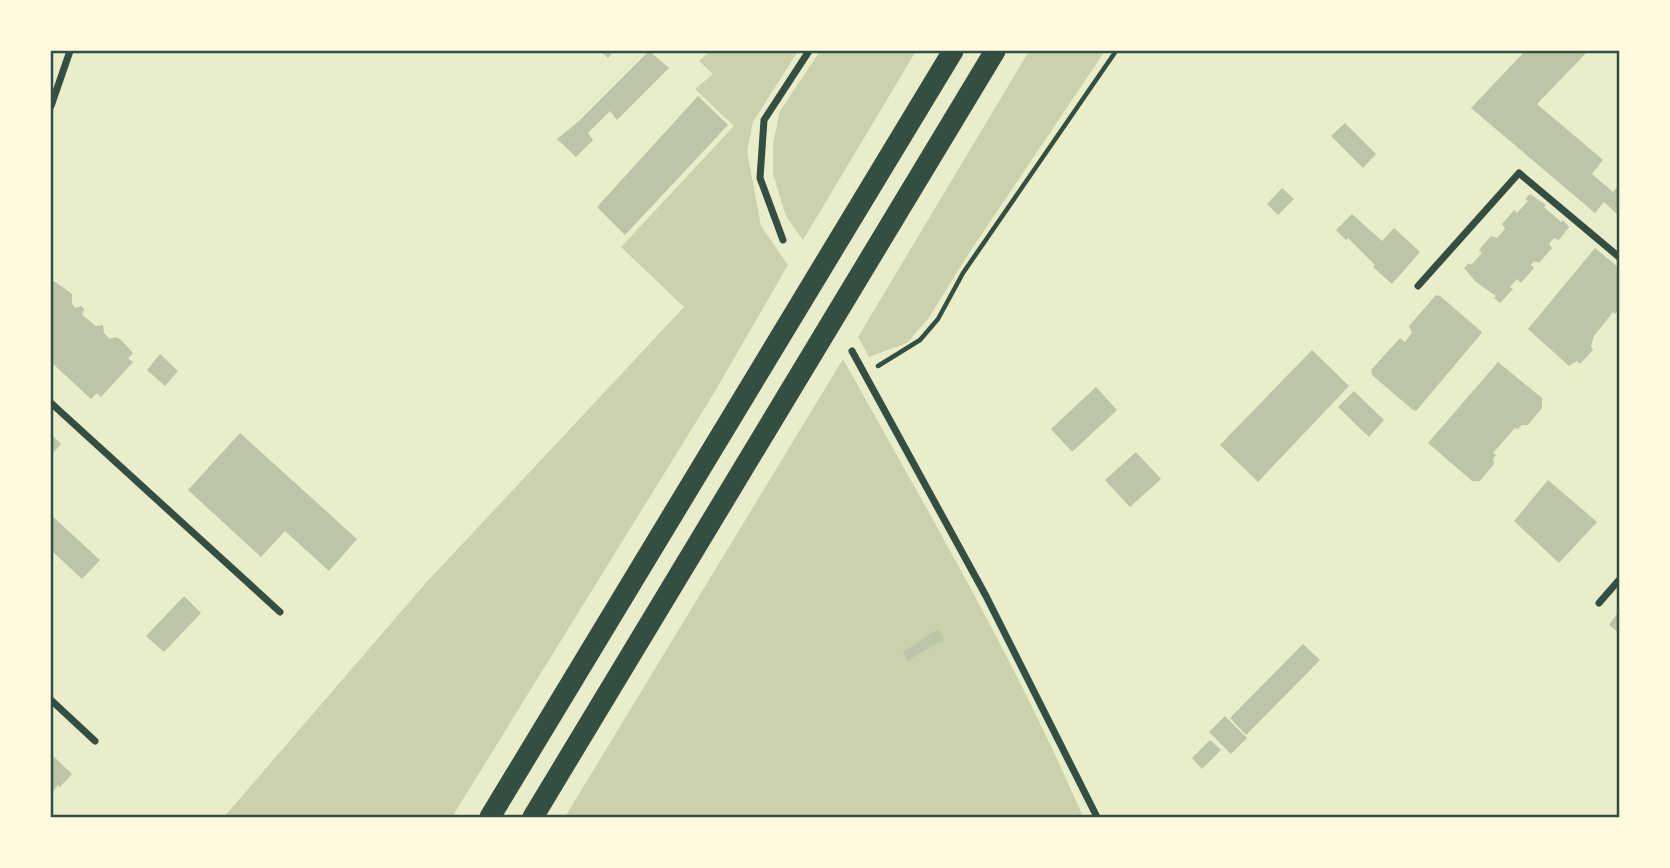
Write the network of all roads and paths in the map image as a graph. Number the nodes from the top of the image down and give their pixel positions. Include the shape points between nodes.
1 (70, 51) edge
2 (809, 51) edge
3 (953, 51) edge
4 (995, 51) edge
5 (1116, 51) edge
6 (51, 106) edge
7 (783, 240) dead end
8 (1619, 257) edge
9 (1419, 286) dead end
10 (852, 351) dead end
11 (865, 374) junction
12 (51, 403) edge
13 (1619, 580) edge
14 (1599, 603) dead end
15 (280, 612) dead end
16 (51, 700) edge
17 (95, 741) dead end
18 (491, 817) edge
19 (533, 817) edge
20 (1097, 817) edge

1 - 6 street
2 - 7 street via 764,120 760,178
3 - 18 highway
4 - 19 highway
5 - 11 path via 963,273 939,319 920,340
8 - 9 street via 1519,173
10 - 11 street
11 - 20 street via 986,596
12 - 15 street
13 - 14 street
16 - 17 street

